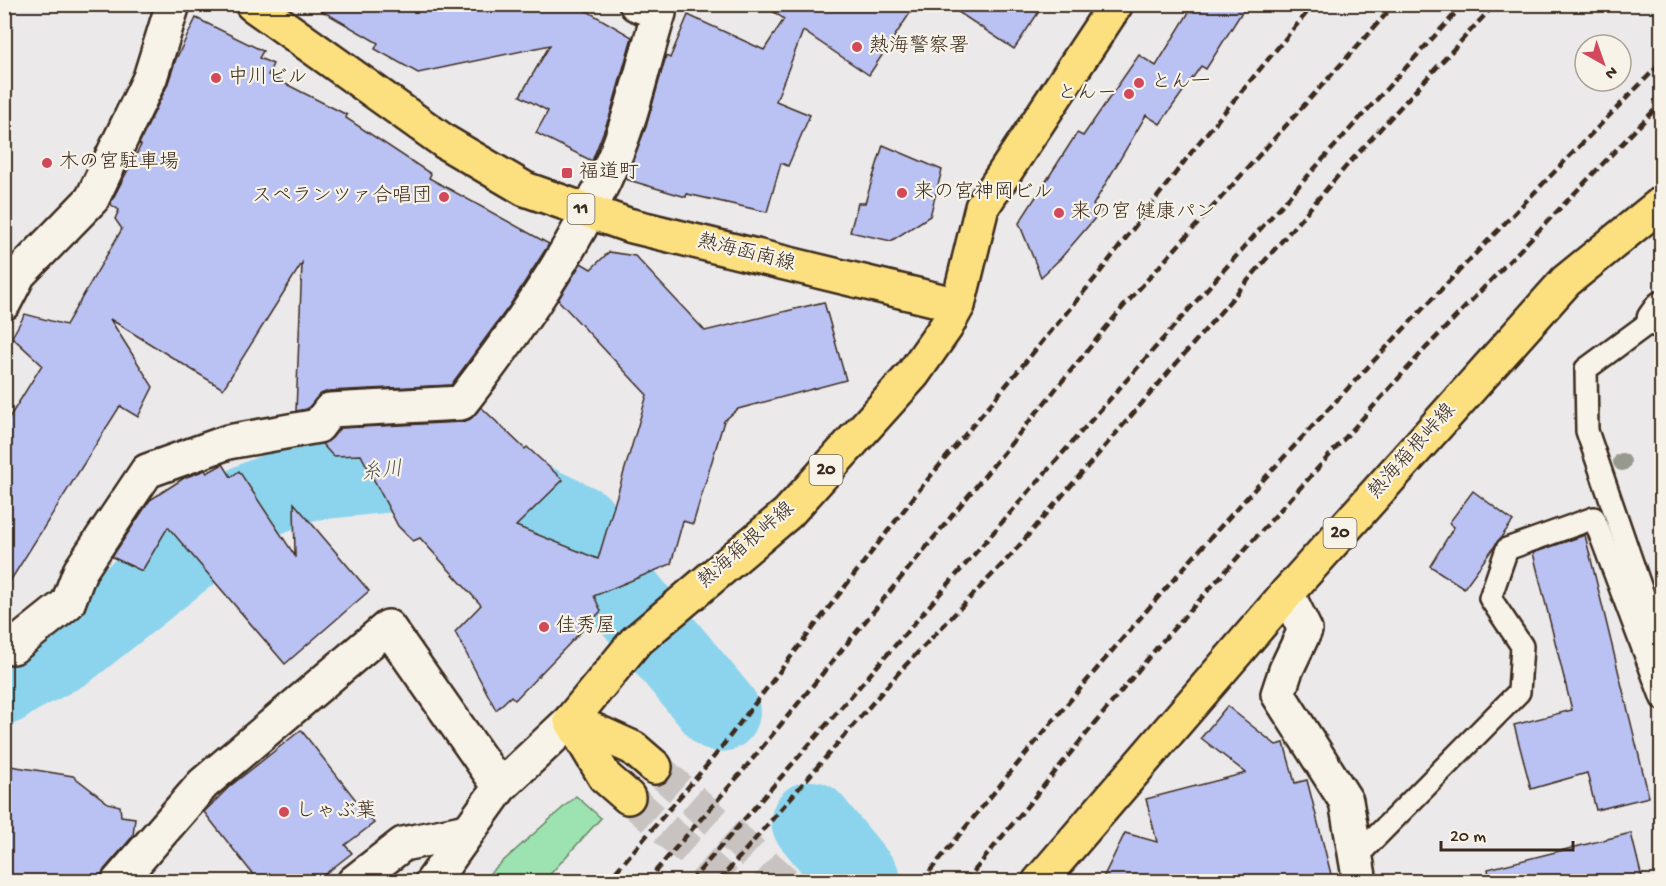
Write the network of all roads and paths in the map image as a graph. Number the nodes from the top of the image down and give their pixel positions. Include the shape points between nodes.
1 (173, 4) edge
2 (252, 4) edge
3 (1116, 4) edge
4 (652, 7) edge
5 (1662, 203) edge
6 (590, 212) junction
7 (4, 303) edge
8 (958, 305) junction
9 (1659, 316) edge
10 (1287, 592) junction
11 (7, 640) edge
12 (1662, 650) edge
13 (1662, 699) edge
14 (571, 720) junction
15 (655, 767) tunnel mouth
16 (500, 787) junction
17 (628, 797) tunnel mouth
18 (467, 831) junction
19 (1358, 869) edge
20 (118, 882) edge
21 (354, 882) edge
22 (432, 882) edge
23 (1039, 882) edge

1 - 7 street via 150,78 92,199 19,274
2 - 6 main road, 熱海函南線 / 11 via 445,142 525,189
3 - 8 main road via 982,207
4 - 6 street via 616,154
5 - 10 main road, 熱海箱根峠線 / 20 via 1566,282
6 - 8 main road, 熱海函南線 / 11 via 628,225
6 - 11 street via 515,333 461,403 330,410 318,426 228,442 147,471 80,571 68,603
8 - 14 main road, 熱海箱根峠線 / 20 via 913,374 788,513 635,642
9 - 12 lane via 1586,369 1587,431
10 - 19 street via 1305,630 1278,694 1346,801
10 - 23 main road, 熱海箱根峠線 / 20
13 - 19 lane via 1594,518 1507,549 1490,598 1522,646 1519,692
14 - 15 main road via 633,747
14 - 16 street
14 - 17 main road via 605,777
16 - 18 street
16 - 20 street via 388,627 203,784
18 - 21 street via 404,844
18 - 22 street

